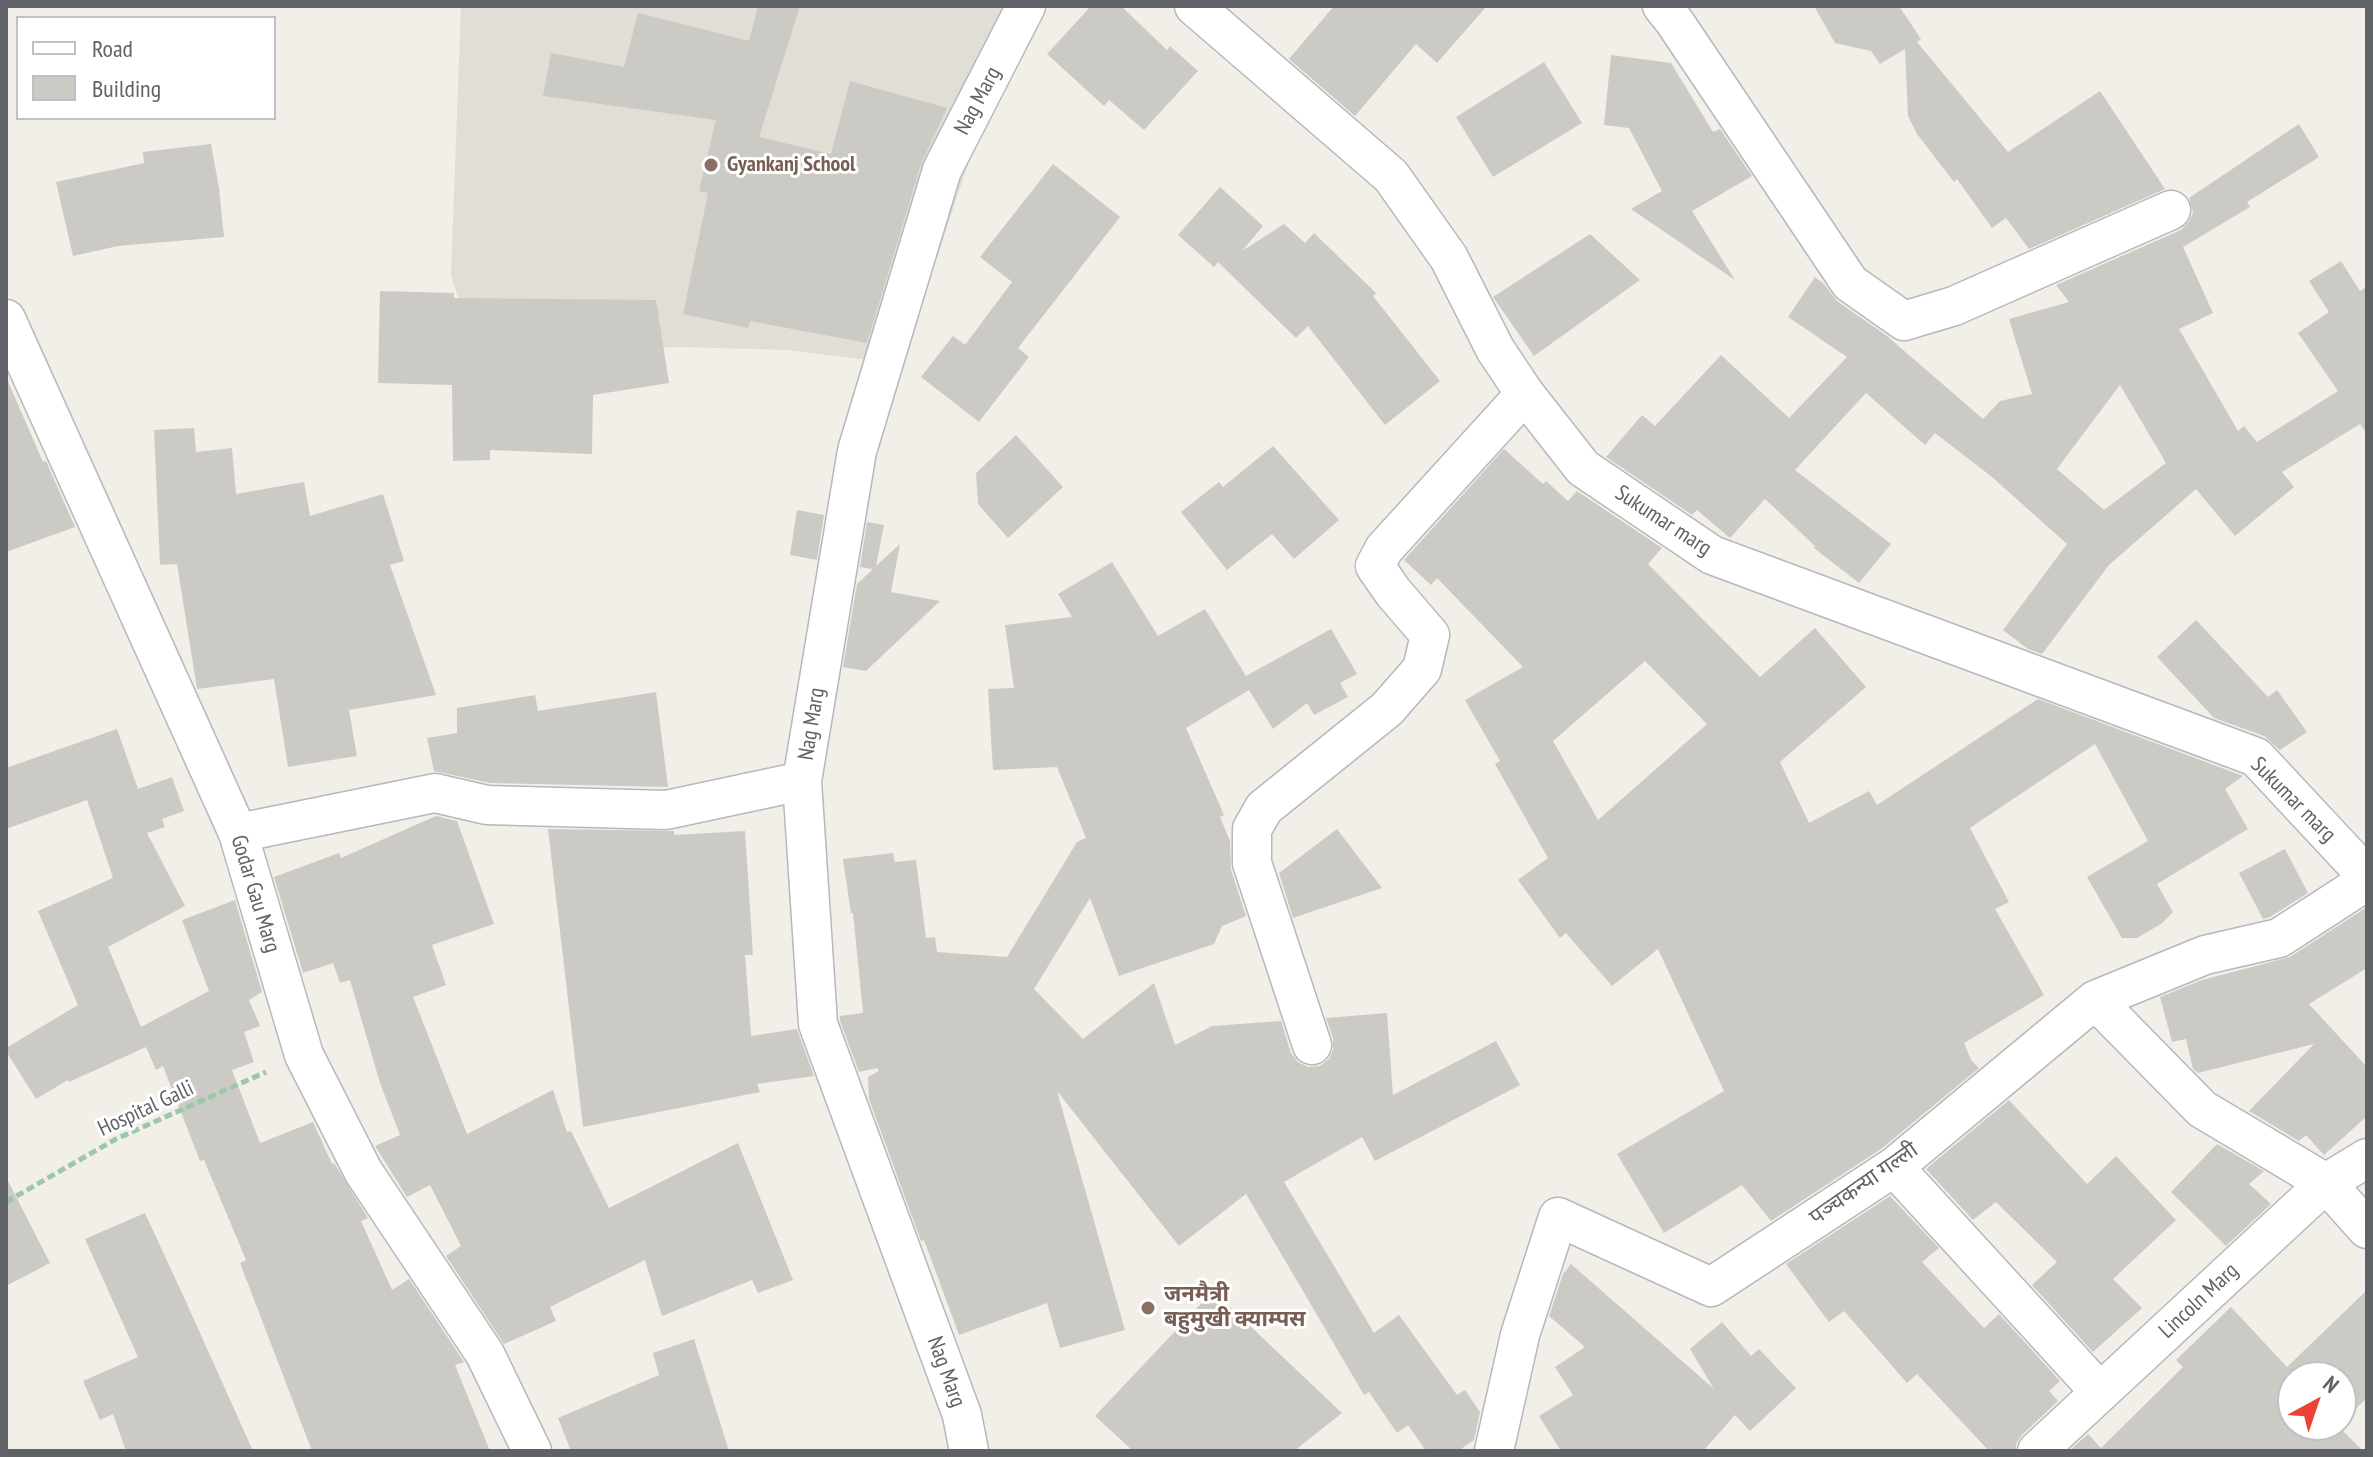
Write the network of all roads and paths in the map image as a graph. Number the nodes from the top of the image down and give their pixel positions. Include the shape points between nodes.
1 (1026, 6) edge
2 (1194, 6) edge
3 (1662, 6) edge
4 (2171, 210) dead end
5 (6, 319) edge
6 (1525, 394) junction
7 (802, 781) junction
8 (238, 833) junction
9 (2367, 879) edge
10 (2095, 1000) junction
11 (1312, 1045) dead end
12 (304, 1055) junction
13 (2367, 1158) edge
14 (1894, 1167) junction
15 (2326, 1183) junction
16 (6, 1202) edge
17 (2367, 1229) edge
18 (2100, 1392) junction
19 (532, 1451) edge
20 (969, 1451) edge
21 (1494, 1451) edge
22 (2037, 1451) edge

1 - 7 street, Nag Marg via 942,170 857,451
2 - 6 street, Sukumar marg via 1391,176 1449,258 1495,349
3 - 4 street via 1850,283 1904,321 1954,306
5 - 8 street, Godar Gau Marg
6 - 9 street, Sukumar marg via 1583,468 1712,555 2256,757
6 - 11 street via 1384,549 1375,566 1430,635 1422,669 1387,709 1264,808 1252,829 1252,863
7 - 8 street via 666,810 487,805 435,793
7 - 20 street, Nag Marg via 818,1024 962,1415
8 - 12 street, Godar Gau Marg
9 - 10 street, पञ्चकन्या गल्ली via 2279,938 2205,955
10 - 14 street, पञ्चकन्या गल्ली
10 - 15 street via 2202,1109
12 - 16 path, Hospital Galli via 116,1139
12 - 19 street, Godar Gau Marg via 363,1171 485,1354
13 - 15 street, Lincoln Marg
14 - 18 street
14 - 21 street, पञ्चकन्या गल्ली via 1711,1287 1558,1217 1520,1335
15 - 17 street
15 - 18 street, Lincoln Marg
18 - 22 street, Lincoln Marg

